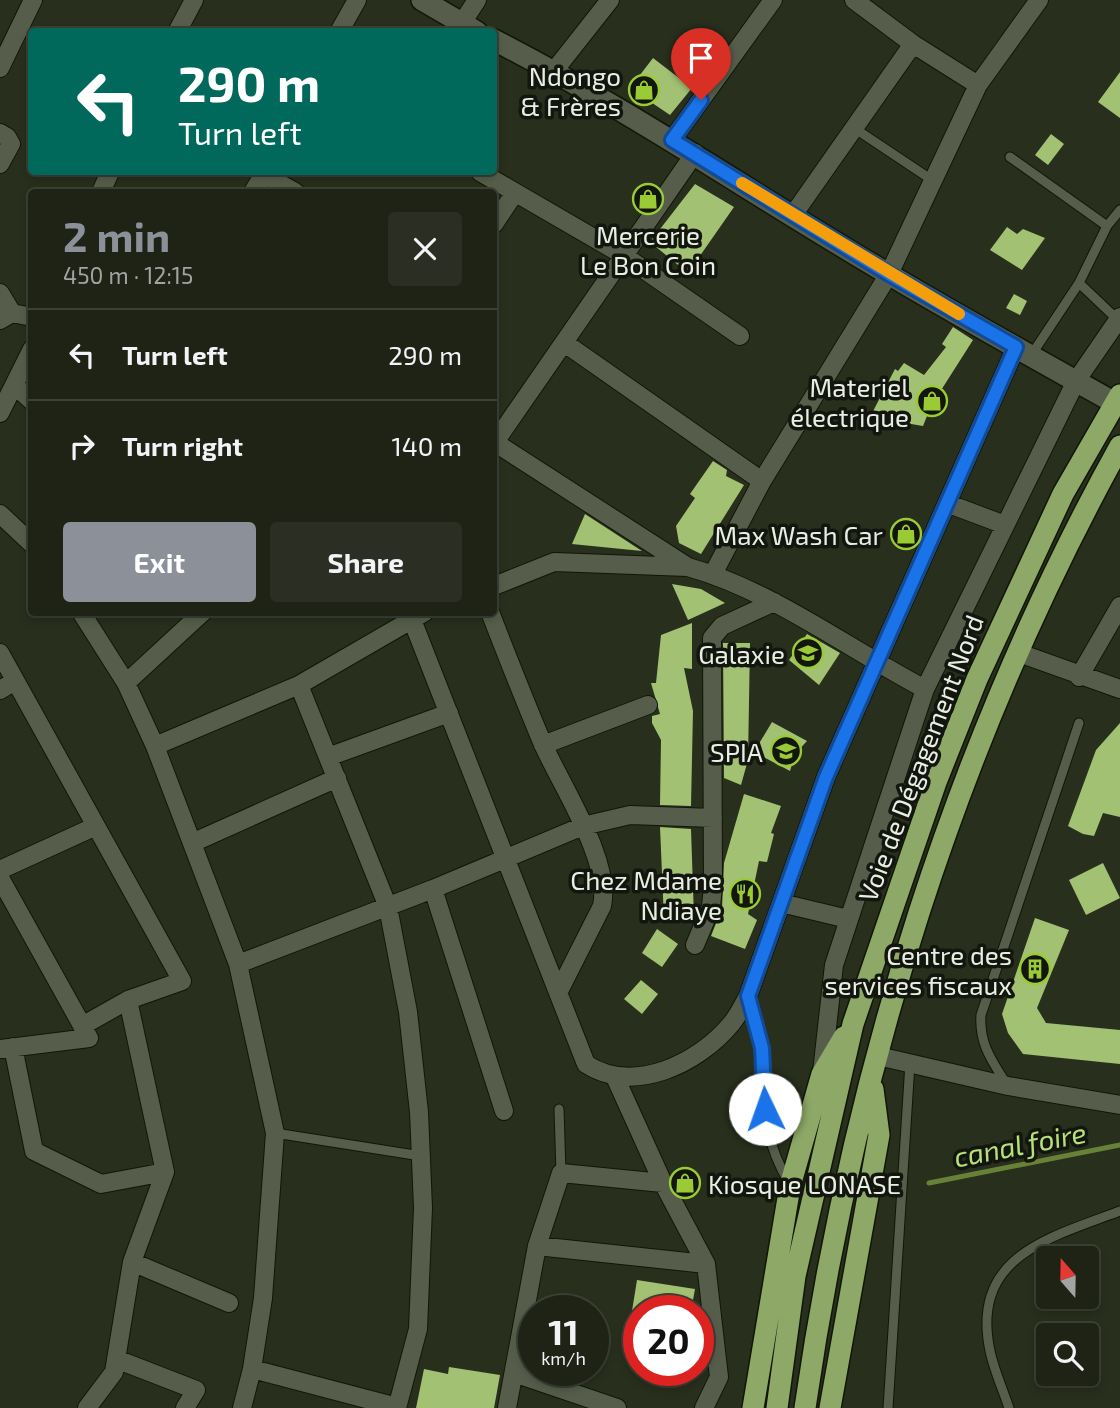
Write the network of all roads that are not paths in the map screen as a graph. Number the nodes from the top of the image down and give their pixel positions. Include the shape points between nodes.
1 (194, 0) edge
2 (356, 0) edge
3 (422, 0) edge
4 (477, 0) edge
5 (610, 0) edge
6 (773, 0) edge
7 (854, 0) edge
8 (1039, 0) edge
9 (27, 2) edge
10 (179, 28) edge
11 (341, 28) edge
12 (464, 28) edge
13 (465, 28) edge
14 (497, 42) edge
15 (913, 44) junction
16 (0, 68) edge
17 (554, 71) junction
18 (978, 85) junction
19 (854, 128) junction
20 (0, 132) edge
21 (672, 140) junction
22 (695, 153) junction
23 (1010, 157) dead end
24 (0, 164) edge
25 (267, 175) edge
26 (485, 175) edge
27 (932, 180) junction
28 (290, 189) edge
29 (514, 194) junction
30 (1120, 210) edge
31 (793, 215) junction
32 (497, 220) edge
33 (1107, 226) junction
34 (623, 255) junction
35 (889, 274) junction
36 (1079, 283) junction
37 (0, 293) edge
38 (6, 317) edge
39 (28, 317) edge
40 (1119, 318) edge
41 (740, 335) dead end
42 (566, 344) junction
43 (1024, 351) junction
44 (28, 358) edge
45 (1076, 381) junction
46 (15, 386) junction
47 (28, 397) edge
48 (1118, 399) edge
49 (0, 413) edge
50 (497, 438) edge
51 (497, 444) edge
52 (1120, 446) edge
53 (762, 481) junction
54 (949, 504) junction
55 (0, 514) edge
56 (1005, 525) junction
57 (28, 540) edge
58 (688, 567) junction
59 (713, 574) junction
60 (497, 585) edge
61 (774, 602) junction
62 (1120, 606) edge
63 (84, 616) edge
64 (199, 616) edge
65 (412, 616) edge
66 (416, 616) edge
67 (491, 616) edge
68 (0, 653) edge
69 (1019, 653) junction
70 (876, 663) junction
71 (1079, 677) junction
72 (126, 683) junction
73 (8, 685) edge
74 (299, 685) junction
75 (925, 688) junction
76 (1120, 690) edge
77 (648, 705) dead end
78 (449, 713) junction
79 (1079, 723) dead end
80 (544, 745) junction
81 (155, 746) junction
82 (328, 757) junction
83 (337, 778) junction
84 (713, 818) junction
85 (96, 826) junction
86 (583, 826) junction
87 (192, 843) junction
88 (506, 858) junction
89 (0, 870) edge
90 (0, 878) edge
91 (433, 889) junction
92 (781, 903) junction
93 (388, 907) junction
94 (848, 919) junction
95 (695, 945) dead end
96 (238, 964) junction
97 (558, 993) junction
98 (748, 996) junction
99 (128, 1000) junction
100 (853, 1024) junction
101 (82, 1026) junction
102 (7, 1048) edge
103 (878, 1056) junction
104 (910, 1063) junction
105 (822, 1074) junction
106 (615, 1077) junction
107 (872, 1081) junction
108 (1008, 1086) junction
109 (1120, 1105) edge
110 (558, 1109) dead end
111 (504, 1111) dead end
112 (275, 1133) junction
113 (421, 1156) junction
114 (165, 1172) junction
115 (561, 1173) junction
116 (663, 1183) junction
117 (790, 1186) junction
118 (1120, 1211) edge
119 (537, 1246) junction
120 (132, 1262) junction
121 (706, 1264) junction
122 (229, 1303) dead end
123 (116, 1359) junction
124 (252, 1369) junction
125 (514, 1373) junction
126 (715, 1400) edge
127 (87, 1408) edge
128 (185, 1408) edge
129 (242, 1408) edge
130 (397, 1408) edge
131 (507, 1408) edge
132 (617, 1408) edge
133 (704, 1408) edge
134 (753, 1408) edge
135 (776, 1408) edge
136 (804, 1408) edge
137 (830, 1408) edge
138 (888, 1408) edge
139 (1009, 1408) edge

1 - 10 street
2 - 11 street
3 - 12 street
4 - 13 street
5 - 17 street
6 - 21 street
7 - 15 street
8 - 18 street
9 - 16 street
14 - 17 street
15 - 18 street
15 - 19 street
17 - 21 street
18 - 27 street
19 - 27 lane
19 - 31 street
20 - 24 street via 11,144
21 - 22 street
22 - 31 street
22 - 34 street
23 - 33 lane
25 - 28 street
26 - 29 street
27 - 35 street
29 - 32 street
29 - 34 street
30 - 33 lane
31 - 35 street
33 - 36 lane
34 - 41 street
34 - 42 street
35 - 43 street
35 - 53 street
36 - 40 lane
36 - 43 lane
37 - 38 street
38 - 39 street
40 - 45 street
42 - 50 street
42 - 53 street
43 - 45 street
43 - 54 street
44 - 46 street
45 - 48 street
45 - 56 street
46 - 47 street
46 - 49 street
48 - 100 highway, Voie de Dégagement Nord via 1063,494 977,679 936,782
51 - 58 street
52 - 69 highway, Voie de Dégagement Nord
53 - 59 street
54 - 56 street
54 - 70 street
55 - 57 street
56 - 75 street
58 - 59 street
58 - 60 street via 554,562
59 - 61 street
61 - 70 street
61 - 84 street via 722,626 712,638
62 - 71 street
63 - 72 street
64 - 72 street
65 - 74 street
66 - 78 street
67 - 80 street
68 - 73 street
69 - 71 street
69 - 103 highway, Voie de Dégagement Nord via 969,775
70 - 75 street
70 - 92 street via 826,777
71 - 76 street
72 - 81 street
73 - 85 street
74 - 81 street
74 - 82 street
75 - 94 street
77 - 80 street
78 - 82 street
78 - 88 street
79 - 108 lane via 981,1015 985,1049
80 - 86 street
81 - 87 street
82 - 83 street
83 - 87 street
83 - 93 street
84 - 86 street via 630,814
84 - 95 street via 711,907
85 - 89 street
85 - 99 street via 182,981
86 - 88 street
86 - 97 street via 605,892
87 - 96 street
88 - 91 street
88 - 97 street
90 - 101 street
91 - 93 street
91 - 111 street
92 - 94 street
92 - 98 street
93 - 96 street
93 - 113 street via 408,1012
94 - 105 street via 828,999
96 - 112 street
97 - 106 street via 586,1064
98 - 106 street via 730,1025 673,1067 642,1078
98 - 117 lane via 762,1048 766,1131
99 - 101 street
99 - 114 street
100 - 105 highway
100 - 135 highway, Voie de Dégagement Nord via 795,1276
101 - 102 street via 89,1038
102 - 114 street via 34,1152 101,1185
103 - 104 street
103 - 107 highway, Voie de Dégagement Nord
104 - 108 street
104 - 138 lane
105 - 117 highway
106 - 116 street
107 - 136 highway, Voie de Dégagement Nord via 847,1170
107 - 137 highway via 879,1135
108 - 109 street
110 - 115 lane
112 - 113 lane
112 - 124 street via 263,1298
113 - 130 street via 418,1329
114 - 120 street
115 - 116 street
115 - 119 street
116 - 121 street
117 - 134 highway
118 - 139 lane via 1020,1255 1000,1273 988,1301 987,1330
119 - 121 street
119 - 125 street
120 - 122 street
120 - 123 street
121 - 126 street via 719,1377
123 - 127 street via 114,1372
123 - 128 street via 196,1390
124 - 129 street
124 - 130 street
125 - 131 street
125 - 132 street
126 - 133 street

